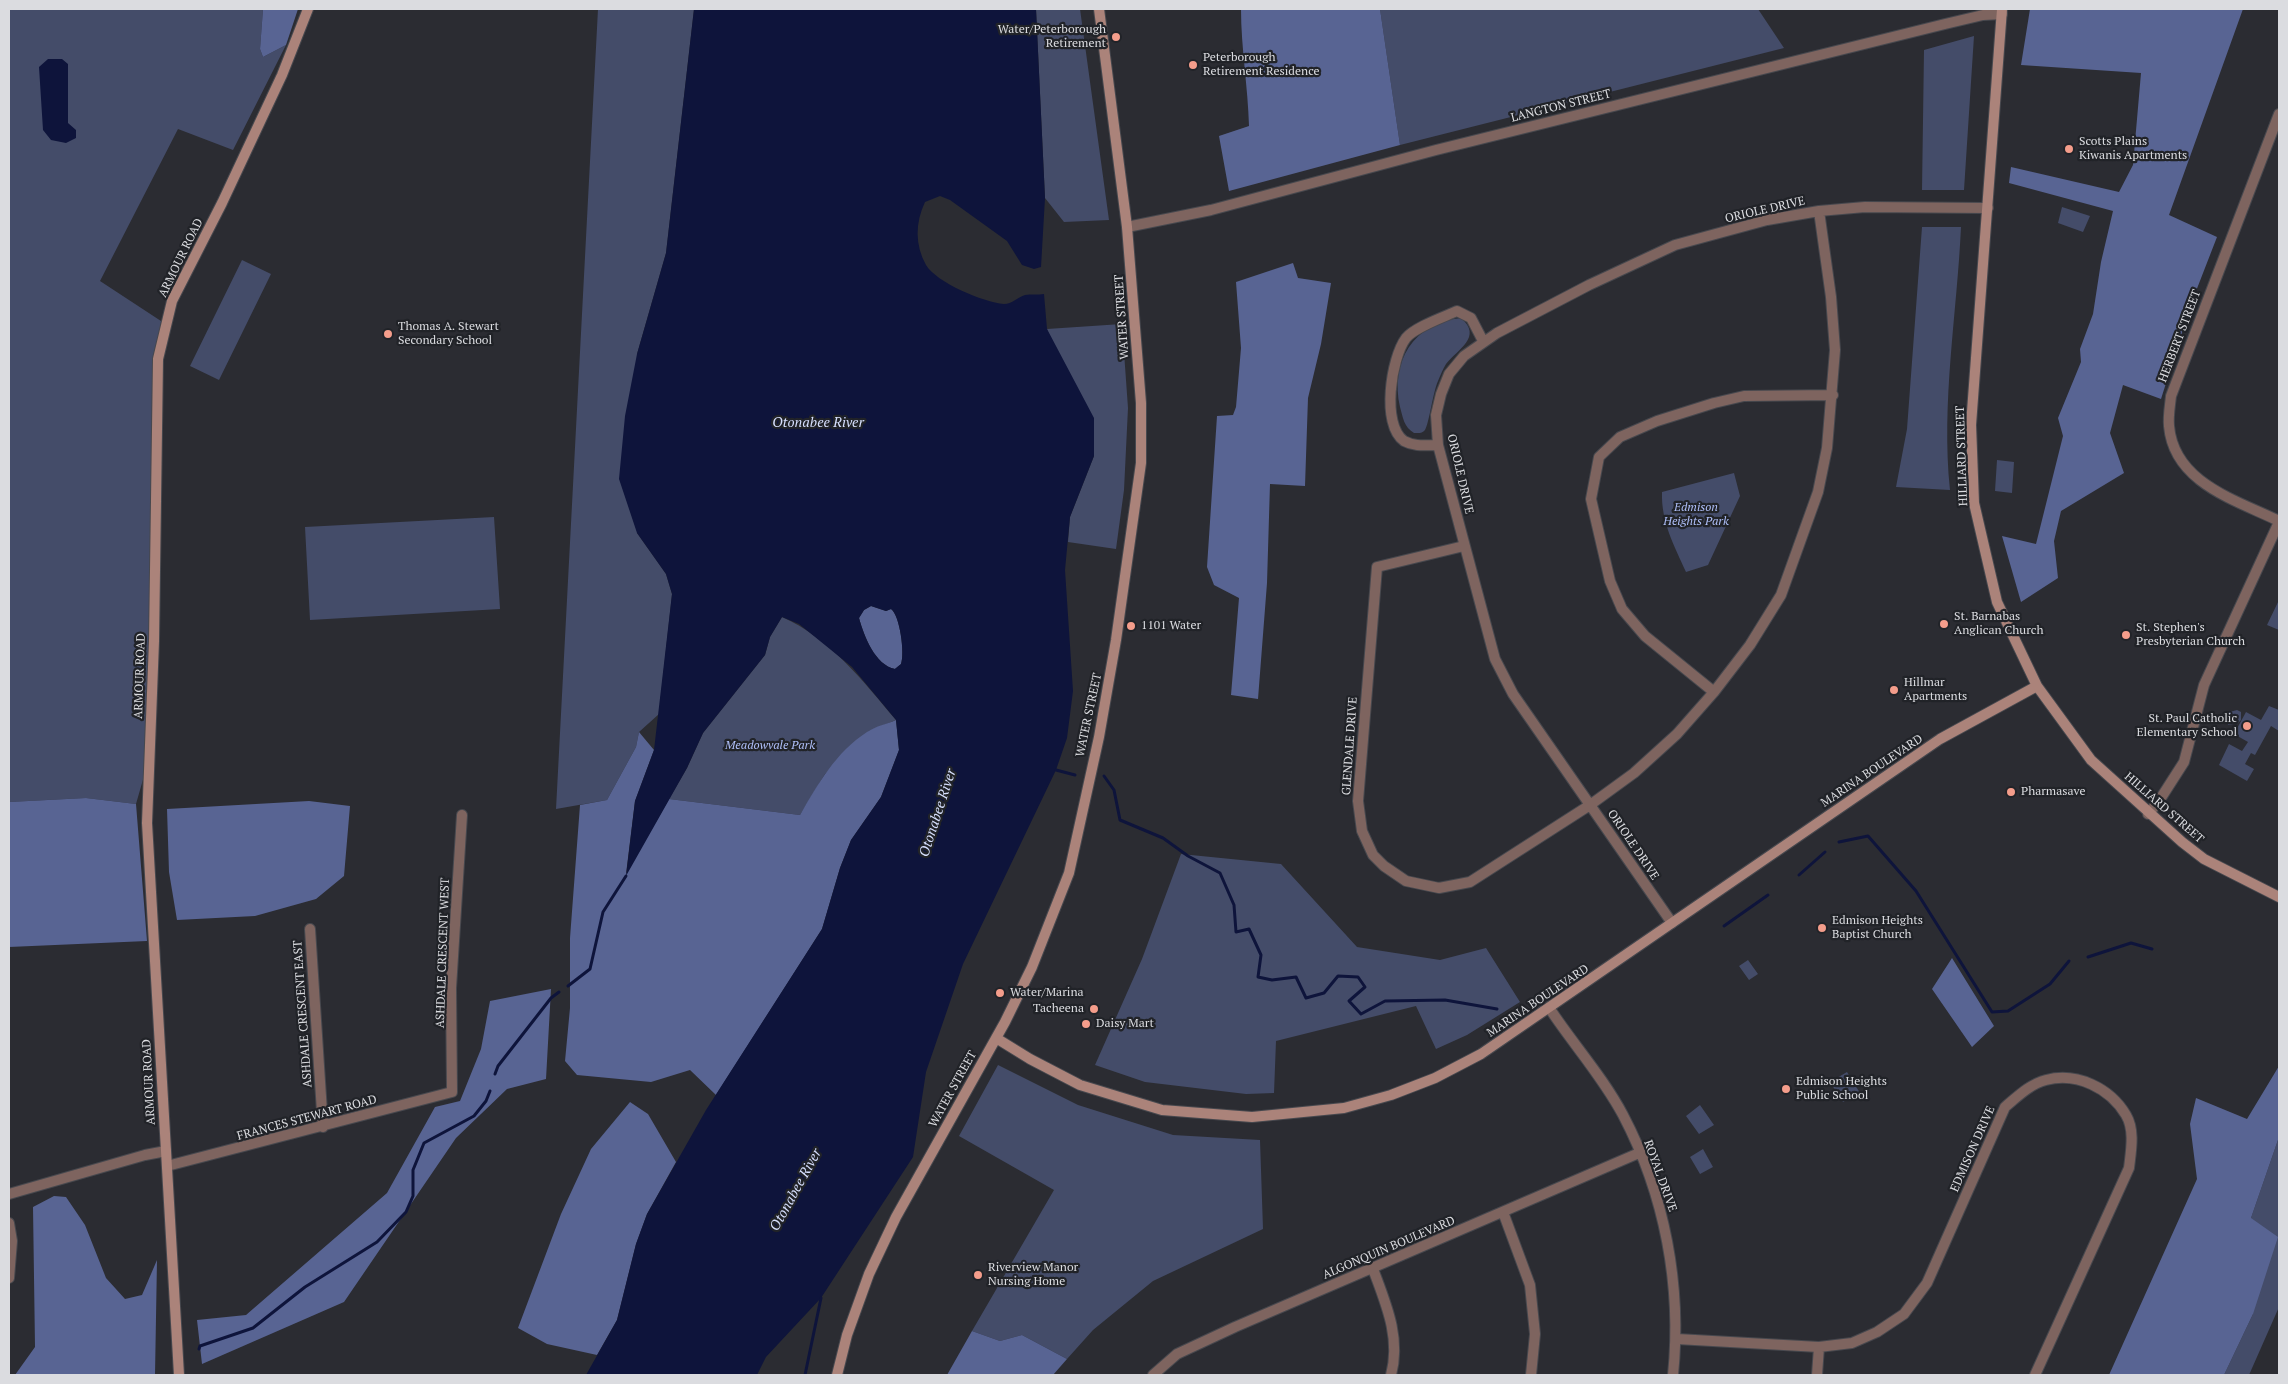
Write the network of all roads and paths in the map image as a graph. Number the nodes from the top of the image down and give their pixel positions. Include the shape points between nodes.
1 (308, 9) edge
2 (1099, 9) edge
3 (2002, 11) edge
4 (2279, 114) edge
5 (1988, 208) junction
6 (1819, 211) junction
7 (1127, 227) junction
8 (1483, 341) junction
9 (1833, 396) junction
10 (1438, 445) junction
11 (2279, 521) edge
12 (1464, 546) junction
13 (2037, 686) junction
14 (1714, 692) junction
15 (1590, 805) junction
16 (2148, 814) junction
17 (462, 815) dead end
18 (2279, 897) edge
19 (1672, 924) junction
20 (310, 928) dead end
21 (1550, 1009) junction
22 (996, 1038) junction
23 (452, 1092) joint
24 (323, 1127) junction
25 (166, 1151) junction
26 (1639, 1153) junction
27 (167, 1166) junction
28 (9, 1194) edge
29 (1503, 1212) junction
30 (9, 1223) edge
31 (1373, 1269) junction
32 (9, 1278) edge
33 (1677, 1338) junction
34 (1819, 1347) junction
35 (179, 1375) edge
36 (837, 1375) edge
37 (1154, 1375) edge
38 (1391, 1375) edge
39 (1532, 1375) edge
40 (1674, 1375) edge
41 (1817, 1375) edge
42 (2035, 1375) edge

1 - 25 main road, ARMOUR ROAD via 282,75 172,300 158,359 154,641 147,823
2 - 7 main road, WATER STREET
3 - 5 main road, HILLIARD STREET
3 - 7 street, LANGTON STREET via 1436,150 1211,210
4 - 11 street, HERBERT STREET via 2171,396 2169,427 2177,455 2194,477
5 - 6 street, ORIOLE DRIVE via 1865,207
5 - 13 main road, HILLIARD STREET via 1971,425 1974,503 1997,602
6 - 8 street, ORIOLE DRIVE via 1767,220 1675,245 1589,285
6 - 9 street via 1831,297 1835,350
7 - 22 main road, WATER STREET via 1141,403 1141,463 1116,640 1099,737 1069,873 1032,967
8 - 10 street, ORIOLE DRIVE via 1449,374 1436,415
8 - 10 street via 1471,318 1457,311 1406,338 1390,387 1392,418 1402,440 1416,446
9 - 14 street via 1818,492 1787,581 1750,645
9 - 14 street via 1744,396 1714,403 1620,437 1599,457 1590,499 1610,581 1622,609 1644,636
10 - 12 street, ORIOLE DRIVE
11 - 16 street via 2204,685 2184,762
12 - 15 street, ORIOLE DRIVE via 1495,659 1513,694
12 - 15 street, GLENDALE DRIVE via 1377,567 1358,801 1362,831 1373,854 1406,881 1439,888 1470,882
13 - 16 main road, HILLIARD STREET via 2091,760
13 - 19 main road, MARINA BOULEVARD via 1940,740
14 - 15 street via 1677,734 1634,773
15 - 19 street, ORIOLE DRIVE
16 - 18 main road, HILLIARD STREET via 2204,858
17 - 23 street, ASHDALE CRESCENT WEST via 451,988
19 - 21 main road, MARINA BOULEVARD
20 - 24 street, ASHDALE CRESCENT EAST
21 - 22 main road, MARINA BOULEVARD via 1480,1054 1435,1078 1391,1095 1344,1108 1252,1117 1162,1110 1080,1084
21 - 26 street, ROYAL DRIVE via 1623,1115
22 - 36 main road, WATER STREET via 896,1217 869,1274 847,1335
23 - 24 street, FRANCES STEWART ROAD
24 - 27 street, FRANCES STEWART ROAD
25 - 27 main road, ARMOUR ROAD
25 - 28 street
26 - 29 street, ALGONQUIN BOULEVARD
26 - 33 street, ROYAL DRIVE via 1661,1214 1671,1262
27 - 35 main road, ARMOUR ROAD
29 - 31 street, ALGONQUIN BOULEVARD
29 - 39 street via 1530,1285 1535,1334
30 - 32 street via 12,1241
31 - 37 street, ALGONQUIN BOULEVARD via 1178,1354
31 - 38 street via 1389,1312 1395,1342
33 - 34 street, EDMISON DRIVE
33 - 40 street, ROYAL DRIVE
34 - 41 street
34 - 42 street, EDMISON DRIVE via 1852,1343 1877,1332 1904,1314 1927,1283 2005,1107 2026,1090 2046,1080 2088,1081 2110,1095 2127,1116 2132,1142 2129,1168

